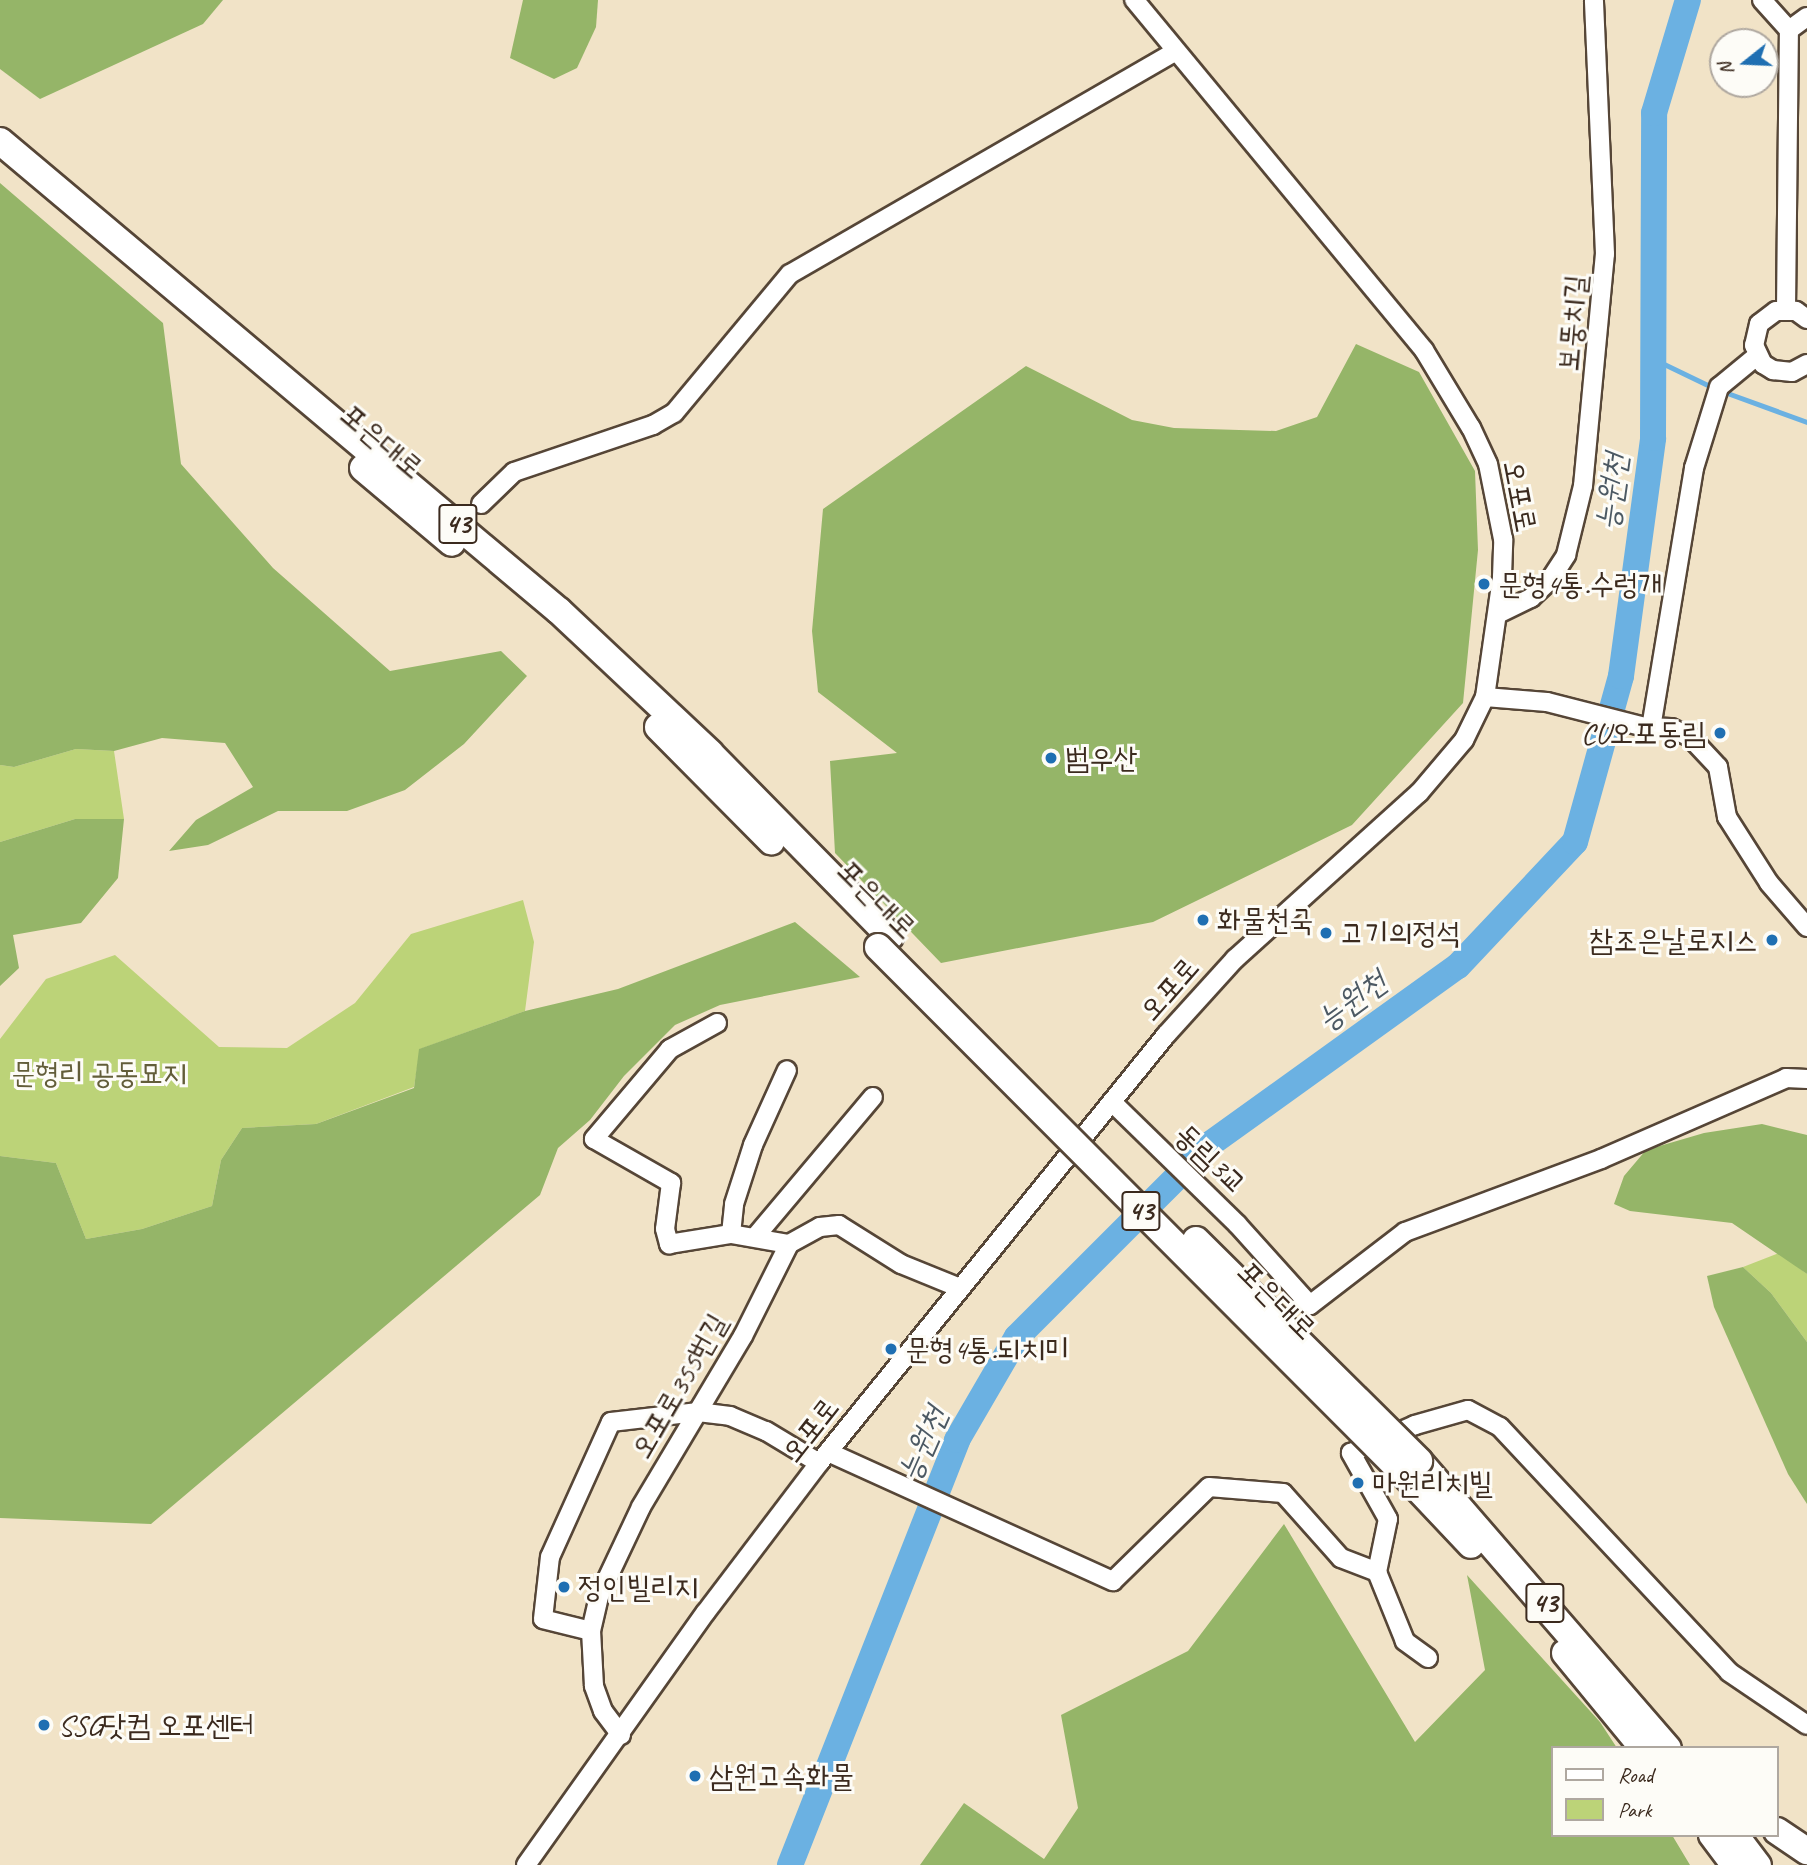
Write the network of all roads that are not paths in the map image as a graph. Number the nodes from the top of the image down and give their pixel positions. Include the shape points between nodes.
1 (1134, 0) edge
2 (1594, 0) edge
3 (1762, 0) edge
4 (1807, 17) edge
5 (1789, 30) junction
6 (1175, 52) junction
7 (0, 141) edge
8 (0, 164) edge
9 (1786, 309) junction
10 (1807, 319) edge
11 (1758, 355) junction
12 (1805, 370) edge
13 (481, 505) dead end
14 (1498, 614) junction
15 (1485, 697) junction
16 (1648, 728) junction
17 (1807, 927) edge
18 (884, 942) junction
19 (717, 1023) dead end
20 (787, 1070) dead end
21 (1807, 1079) edge
22 (873, 1097) dead end
23 (1112, 1101) junction
24 (731, 1234) junction
25 (755, 1237) junction
26 (789, 1244) junction
27 (960, 1288) junction
28 (698, 1412) junction
29 (823, 1458) junction
30 (1412, 1468) junction
31 (1377, 1572) junction
32 (1552, 1611) junction
33 (591, 1631) junction
34 (1427, 1658) dead end
35 (1807, 1725) edge
36 (621, 1735) junction
37 (1641, 1746) edge
38 (1666, 1746) edge
39 (1680, 1746) edge
40 (1779, 1832) edge
41 (1705, 1837) edge
42 (1714, 1837) edge
43 (1737, 1837) edge
44 (1807, 1851) edge
45 (526, 1865) edge
46 (1723, 1865) edge
47 (1735, 1865) edge
48 (1758, 1865) edge

1 - 6 street, 오포로
2 - 14 street, 보뚱치길 via 1605,254 1583,486 1566,555 1550,580 1531,598
3 - 5 street
4 - 5 street
5 - 9 street
6 - 13 street via 790,274 674,413 653,425 514,472
6 - 14 street, 오포로 via 1449,386 1488,464 1498,504 1503,539
7 - 18 highway, 포은대로 / 43 via 559,611 710,753
8 - 18 highway, 포은대로 / 43 via 584,652
9 - 10 street
9 - 11 street via 1766,316 1759,324 1754,345
11 - 12 street via 1773,370
11 - 16 street via 1719,387 1694,468
14 - 15 street, 오포로
15 - 16 street via 1547,702
15 - 23 street, 오포로 via 1477,720 1445,764 1387,824 1235,959
16 - 17 street via 1671,728 1690,737 1718,768 1727,817 1769,883
18 - 30 highway, 43, bridge
19 - 24 street via 670,1049 594,1139 671,1183 665,1229 668,1244
20 - 24 street via 752,1146 734,1204
21 - 23 street, 동림3교 via 1786,1078 1601,1159 1405,1232 1310,1306 1237,1224
22 - 25 street
23 - 27 street, 오포로
24 - 25 street
25 - 26 street
26 - 27 street via 820,1227 839,1225 901,1264
26 - 28 street, 오포로355번길
27 - 29 street, 오포로
28 - 29 street via 730,1416
28 - 33 street, 오포로355번길 via 641,1507 599,1596
28 - 33 street via 611,1422 550,1557 543,1619
29 - 31 street via 882,1478 1113,1581 1209,1487 1283,1493 1342,1558
29 - 36 street, 오포로 via 706,1612
30 - 32 highway, 43
30 - 37 highway, 43
31 - 34 street via 1405,1640
31 - 35 street via 1388,1519 1351,1453 1415,1425 1468,1410 1500,1427 1730,1672
32 - 38 highway, 43
32 - 39 highway
33 - 36 street, 오포로355번길 via 594,1686 603,1711
36 - 45 street, 오포로
40 - 44 highway
41 - 46 highway
42 - 47 highway
43 - 48 highway

